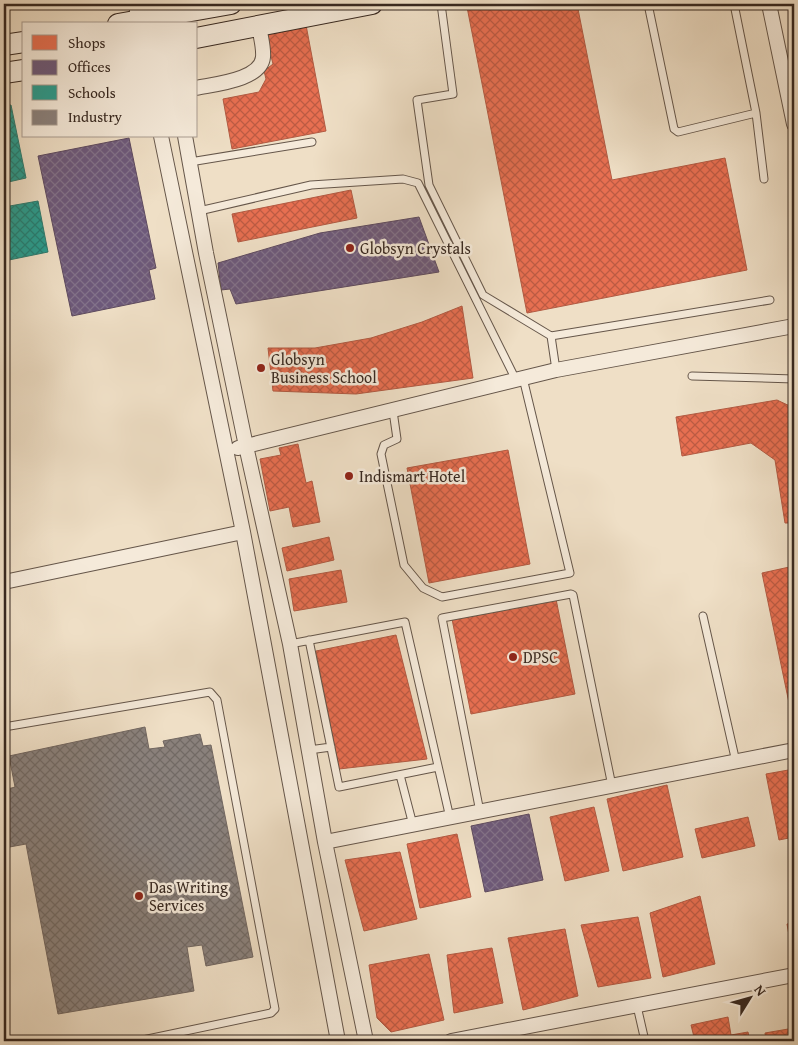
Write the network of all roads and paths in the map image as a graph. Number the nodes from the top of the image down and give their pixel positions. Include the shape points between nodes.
1 (231, 4) edge
2 (372, 4) edge
3 (441, 4) edge
4 (648, 4) edge
5 (734, 4) edge
6 (769, 4) edge
7 (164, 14) edge
8 (138, 16) edge
9 (123, 22) edge
10 (259, 25) junction
11 (198, 38) edge
12 (22, 42) edge
13 (4, 46) edge
14 (22, 70) edge
15 (4, 73) edge
16 (198, 88) edge
17 (756, 113) junction
18 (794, 124) edge
19 (161, 138) edge
20 (185, 138) edge
21 (312, 142) dead end
22 (190, 162) junction
23 (764, 179) dead end
24 (199, 211) junction
25 (770, 300) dead end
26 (794, 326) edge
27 (552, 336) junction
28 (556, 370) junction
29 (692, 376) dead end
30 (519, 379) junction
31 (794, 379) edge
32 (393, 410) junction
33 (246, 446) junction
34 (227, 450) junction
35 (243, 532) junction
36 (4, 582) edge
37 (703, 616) dead end
38 (309, 640) junction
39 (290, 644) junction
40 (4, 727) edge
41 (330, 747) junction
42 (309, 750) junction
43 (794, 750) edge
44 (736, 762) junction
45 (438, 767) junction
46 (400, 775) junction
47 (612, 786) junction
48 (480, 812) junction
49 (450, 818) junction
50 (413, 826) junction
51 (325, 842) junction
52 (794, 975) edge
53 (637, 1006) junction
54 (495, 1037) edge
55 (138, 1041) edge
56 (338, 1041) edge
57 (366, 1041) edge
58 (451, 1041) edge
59 (645, 1041) edge

1 - 7 main road
2 - 10 main road
3 - 27 lane via 452,94 417,100 429,185 483,295
4 - 17 lane via 675,132
5 - 17 lane
6 - 18 street
7 - 8 main road
8 - 9 main road
10 - 11 main road
10 - 16 street via 263,57 252,75
12 - 13 main road
14 - 15 main road
17 - 23 lane
19 - 34 street
20 - 22 street
21 - 22 lane
22 - 24 street
24 - 30 lane via 311,185 403,179 418,183
24 - 33 street
25 - 27 lane
26 - 28 street
27 - 28 lane
28 - 30 street
29 - 31 lane
30 - 32 street
30 - 32 lane via 570,573 442,598 423,588 404,565 381,454 384,445 397,439
32 - 33 street
33 - 34 street
33 - 39 street
34 - 35 street
35 - 36 street
35 - 56 street
37 - 44 lane
38 - 39 lane
38 - 41 lane
38 - 45 lane via 405,622
39 - 42 street
40 - 55 lane via 210,692 217,700 275,1009 271,1013
41 - 42 lane
41 - 46 lane via 339,787
42 - 51 street
43 - 44 street
44 - 47 street
45 - 46 lane
45 - 49 lane
46 - 50 lane
47 - 48 street
47 - 48 lane via 573,595 442,618
48 - 49 street
49 - 50 street
50 - 51 street
51 - 57 street
52 - 53 street
53 - 54 street
53 - 59 lane
54 - 58 street

